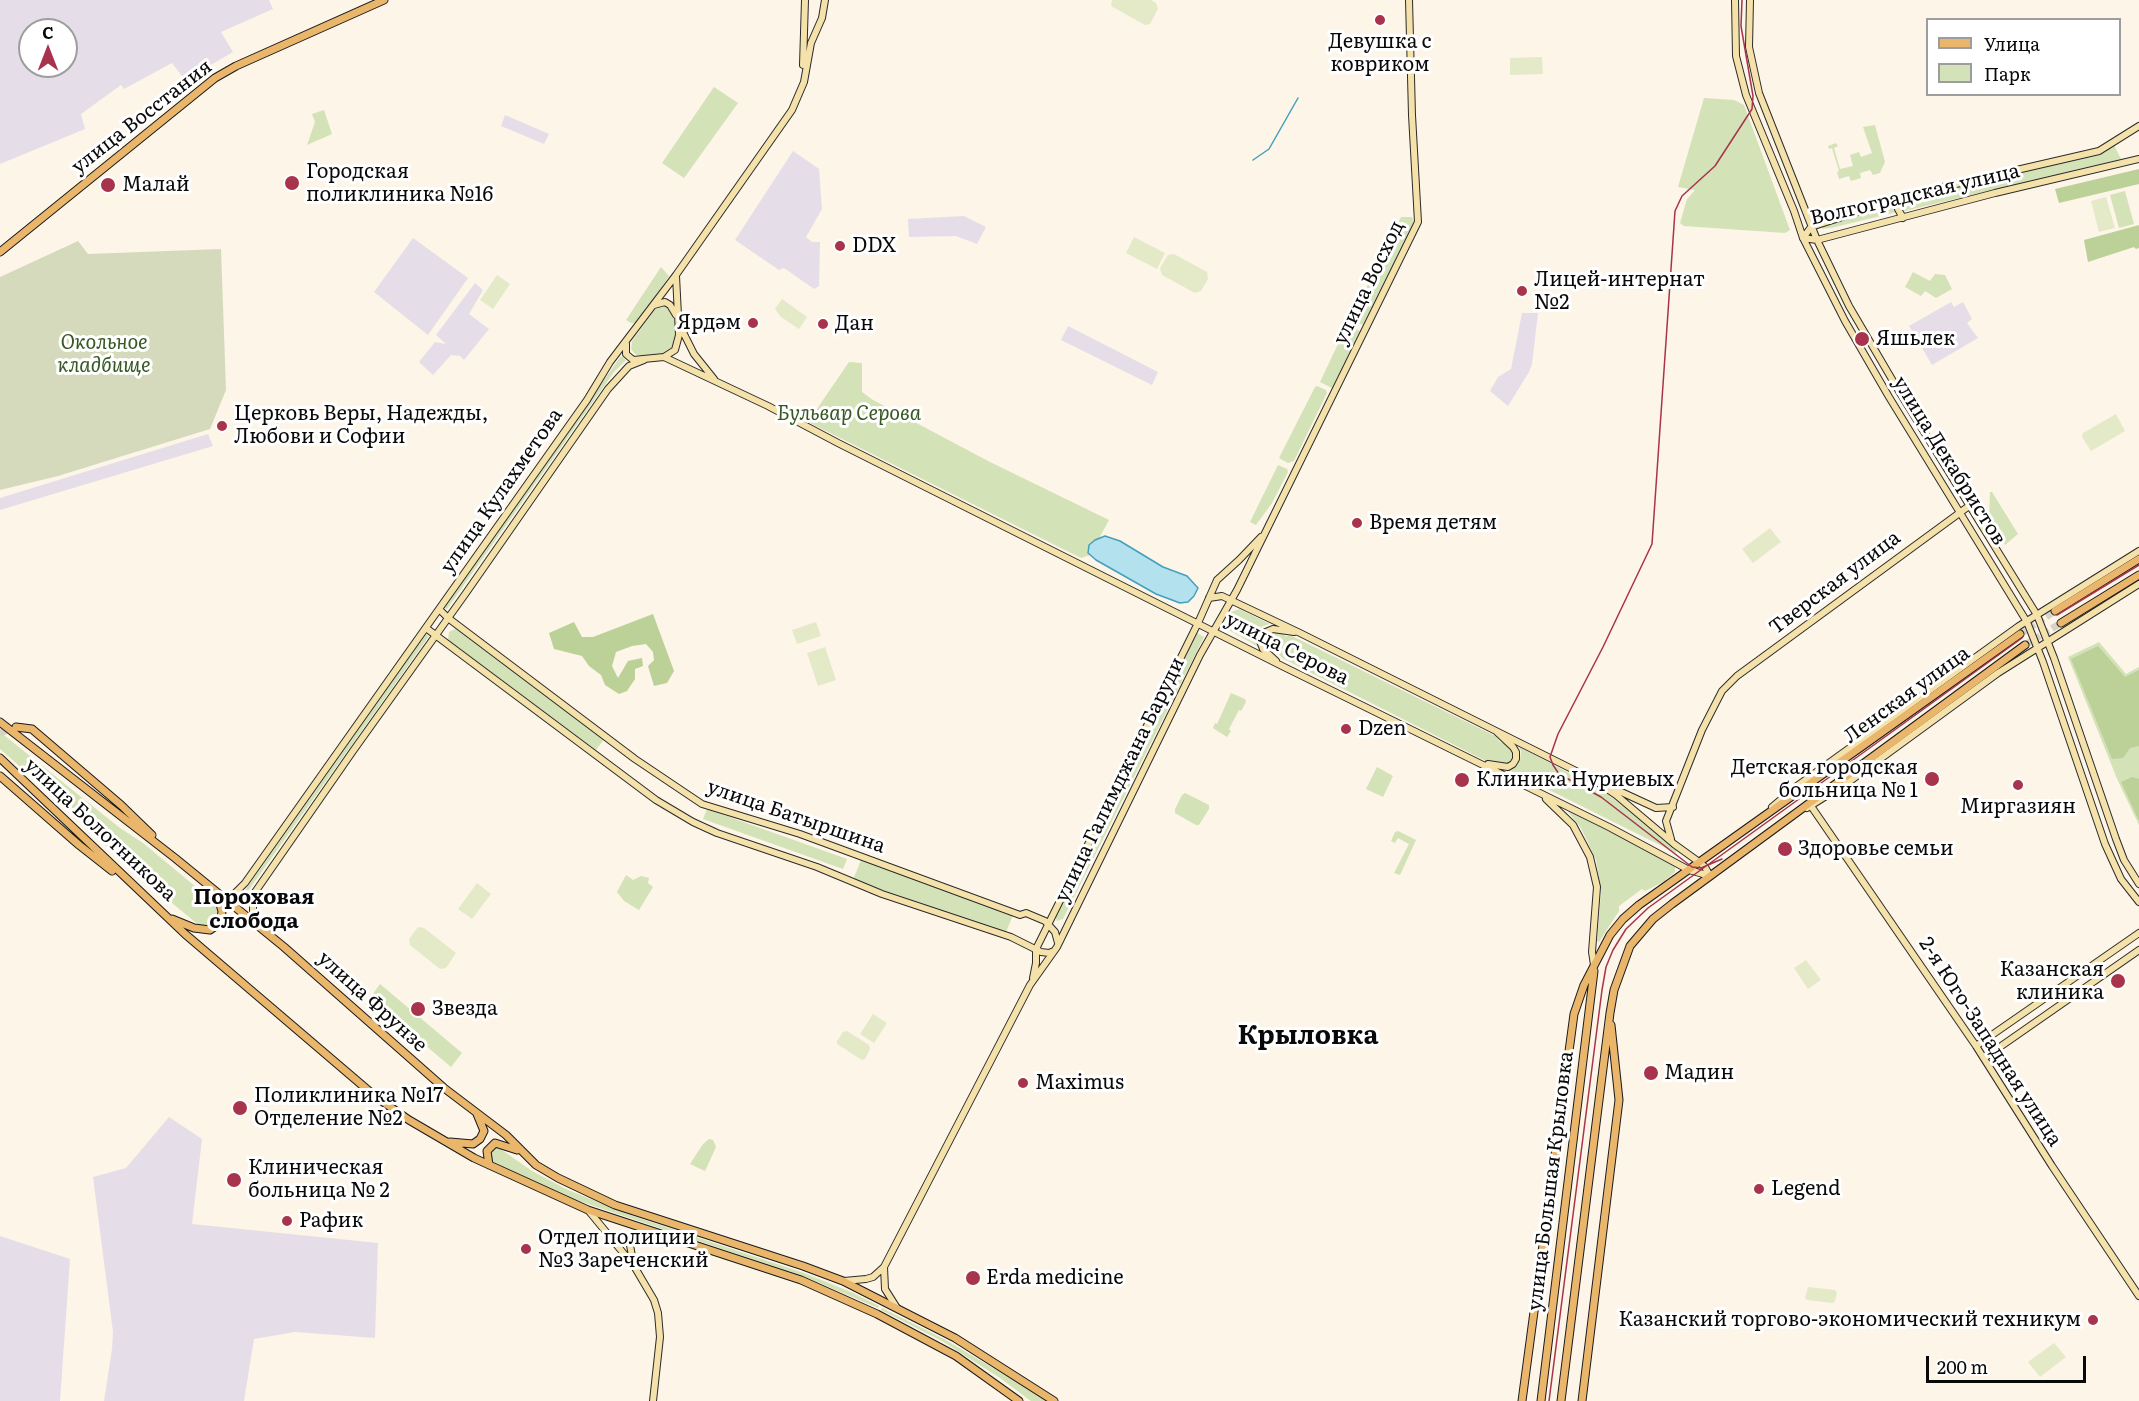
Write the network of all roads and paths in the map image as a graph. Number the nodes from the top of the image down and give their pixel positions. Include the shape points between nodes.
1 (384, 0) edge
2 (805, 0) edge
3 (825, 0) edge
4 (1409, 0) edge
5 (1735, 0) edge
6 (1750, 0) edge
7 (801, 92) junction
8 (2139, 126) edge
9 (2139, 159) edge
10 (1901, 200) junction
11 (1903, 218) junction
12 (1811, 226) junction
13 (1803, 238) junction
14 (1817, 240) junction
15 (0, 252) edge
16 (676, 275) junction
17 (654, 305) junction
18 (678, 320) junction
19 (626, 342) junction
20 (664, 357) junction
21 (644, 360) junction
22 (714, 380) junction
23 (1969, 506) junction
24 (1960, 512) junction
25 (1269, 527) junction
26 (2139, 551) edge
27 (2139, 559) edge
28 (2139, 575) edge
29 (2139, 584) edge
30 (1209, 598) junction
31 (1232, 601) junction
32 (440, 609) junction
33 (2055, 611) tunnel mouth
34 (2037, 615) junction
35 (448, 618) junction
36 (2027, 622) junction
37 (1198, 623) junction
38 (2061, 623) tunnel mouth
39 (426, 628) junction
40 (1214, 632) junction
41 (1300, 633) junction
42 (2020, 634) tunnel mouth
43 (436, 636) junction
44 (2048, 641) junction
45 (2025, 645) tunnel mouth
46 (2038, 648) junction
47 (1284, 667) junction
48 (0, 722) edge
49 (16, 727) tunnel mouth
50 (1495, 729) junction
51 (0, 758) edge
52 (1479, 762) junction
53 (0, 776) edge
54 (1594, 780) junction
55 (1541, 794) junction
56 (1811, 806) junction
57 (1672, 807) junction
58 (1798, 812) junction
59 (1751, 825) junction
60 (1672, 842) junction
61 (175, 858) junction
62 (1699, 862) junction
63 (1689, 870) junction
64 (1710, 876) junction
65 (2139, 884) edge
66 (206, 885) junction
67 (142, 895) junction
68 (221, 895) junction
69 (2139, 902) edge
70 (169, 918) junction
71 (253, 921) junction
72 (1049, 926) junction
73 (2139, 933) edge
74 (1056, 947) junction
75 (1036, 950) junction
76 (2139, 950) edge
77 (1594, 965) junction
78 (1620, 969) joint
79 (1030, 985) junction
80 (2037, 1003) junction
81 (1610, 1013) junction
82 (2045, 1015) junction
83 (1976, 1046) junction
84 (1984, 1058) junction
85 (477, 1113) junction
86 (445, 1141) junction
87 (520, 1151) junction
88 (489, 1165) junction
89 (588, 1210) junction
90 (661, 1234) junction
91 (634, 1266) junction
92 (884, 1267) junction
93 (843, 1281) junction
94 (2139, 1296) edge
95 (897, 1308) junction
96 (653, 1401) edge
97 (1019, 1401) edge
98 (1054, 1401) edge
99 (1522, 1401) edge
100 (1541, 1401) edge
101 (1561, 1401) edge
102 (1582, 1401) edge

1 - 15 main road, улица Восстания via 215,78
2 - 7 street, улица Кулахметова
3 - 7 street, улица Кулахметова
4 - 25 street, улица Восход via 1418,222
5 - 13 street, улица Декабристов via 1736,56 1746,95
6 - 12 street, улица Декабристов via 1749,47 1759,93
7 - 16 street, улица Кулахметова
8 - 10 street, Волгоградская улица via 2099,151
9 - 11 street, Волгоградская улица
10 - 11 street via 1898,209
10 - 12 street, Волгоградская улица
11 - 14 street, Волгоградская улица
12 - 13 street, Волгоградская улица
12 - 14 street, улица Декабристов
13 - 14 street, Волгоградская улица
13 - 24 street, улица Декабристов via 1851,331
14 - 23 street, улица Декабристов via 1849,306
16 - 17 street, улица Кулахметова
16 - 18 street
17 - 18 street via 665,302
17 - 19 street, улица Кулахметова
18 - 20 street via 675,350
18 - 22 street, улица Серова via 694,354
19 - 21 street via 628,357
19 - 32 street, улица Кулахметова
20 - 21 street
20 - 22 street, улица Серова
21 - 35 street, улица Кулахметова via 629,366 608,388
22 - 37 street, улица Серова
23 - 24 street, Тверская улица
23 - 34 street, улица Декабристов
24 - 36 street, улица Декабристов
24 - 57 street, Тверская улица via 1722,691
25 - 30 street, улица Восход via 1217,580
25 - 31 street, улица Восход
26 - 34 street
27 - 33 main road
28 - 38 main road
29 - 44 street
30 - 31 street, улица Серова via 1222,596
30 - 37 street, улица Восход
31 - 40 street, улица Восход
31 - 41 street, улица Серова
32 - 35 street, улица Батыршина
32 - 39 street, улица Кулахметова
34 - 36 street
34 - 44 street, улица Декабристов
35 - 43 street, улица Кулахметова
35 - 72 street, улица Батыршина via 635,759 702,804 800,834 1020,915 1026,913
36 - 46 street, улица Декабристов
36 - 59 street via 1797,786
37 - 40 street, улица Серова
37 - 72 street, улица Галимджана Баруди
39 - 43 street, улица Батыршина
39 - 68 street, улица Кулахметова via 242,887 233,895
40 - 47 street, улица Серова
40 - 74 street, улица Галимджана Баруди
41 - 47 street via 1273,629 1261,634 1263,649
41 - 50 street, улица Серова
42 - 59 main road, Ленская улица
43 - 71 street, улица Кулахметова via 253,896
43 - 75 street, улица Батыршина via 656,800 693,822
44 - 46 street
44 - 65 street, улица Декабристов via 2116,839
45 - 58 main road, Ленская улица
46 - 56 street
46 - 69 street, улица Декабристов via 2105,843 2121,879
47 - 52 street, улица Серова
48 - 61 main road, улица Фрунзе
49 - 61 main road via 32,729 125,808
50 - 52 street via 1513,747 1515,762 1504,768
50 - 54 street, улица Серова
51 - 67 main road, улица Болотникова
52 - 55 street, улица Серова
53 - 67 main road
54 - 57 street, улица Серова via 1656,808
54 - 60 street, улица Серова
55 - 63 street, улица Серова
55 - 77 street via 1573,825 1590,857 1597,887
56 - 58 street
56 - 83 street, 2-я Юго-Западная улица
57 - 60 street via 1666,828
58 - 64 main road, Ленская улица
59 - 62 main road, Ленская улица
60 - 62 street, улица Серова
61 - 66 main road, улица Фрунзе
62 - 63 main road, Ленская улица
62 - 64 street, улица Серова
63 - 64 street, улица Серова
63 - 77 main road, Ленская улица via 1623,919
64 - 78 main road, Ленская улица via 1653,919 1630,946
66 - 68 main road, улица Фрунзе
66 - 70 main road via 222,911 217,925 210,930 194,928
67 - 70 main road, улица Болотникова
68 - 71 main road, улица Фрунзе
70 - 86 main road, улица Болотникова via 376,1097
71 - 85 main road, улица Фрунзе via 358,1010 386,1039
72 - 74 street via 1055,932
72 - 75 street, улица Галимджана Баруди
73 - 80 street
74 - 75 street via 1046,954
74 - 79 street, улица Галимджана Баруди
75 - 79 street, улица Галимджана Баруди
76 - 82 street
77 - 99 main road, Ленская улица via 1574,1014
77 - 100 main road, улица Большая Крыловка
78 - 81 main road, улица Большая Крыловка
79 - 92 street
80 - 82 street
80 - 83 street
81 - 101 main road, улица Большая Крыловка
81 - 102 main road via 1619,1100
82 - 84 street
83 - 84 street, 2-я Юго-Западная улица
84 - 94 street, 2-я Юго-Западная улица
85 - 86 main road via 484,1131 480,1138 473,1143
85 - 87 main road, улица Фрунзе
86 - 88 main road, улица Болотникова
87 - 88 main road via 495,1143 487,1151
87 - 93 main road, улица Фрунзе via 558,1178 615,1205
88 - 89 main road, улица Болотникова
89 - 90 main road, улица Болотникова
89 - 91 street
90 - 91 street via 634,1238 630,1252
90 - 97 main road, улица Болотникова via 801,1280 883,1317 956,1356
91 - 96 street via 658,1313 660,1337
92 - 93 street via 866,1279
92 - 95 street via 883,1284
93 - 95 main road, улица Фрунзе
95 - 98 main road, улица Фрунзе via 955,1338

